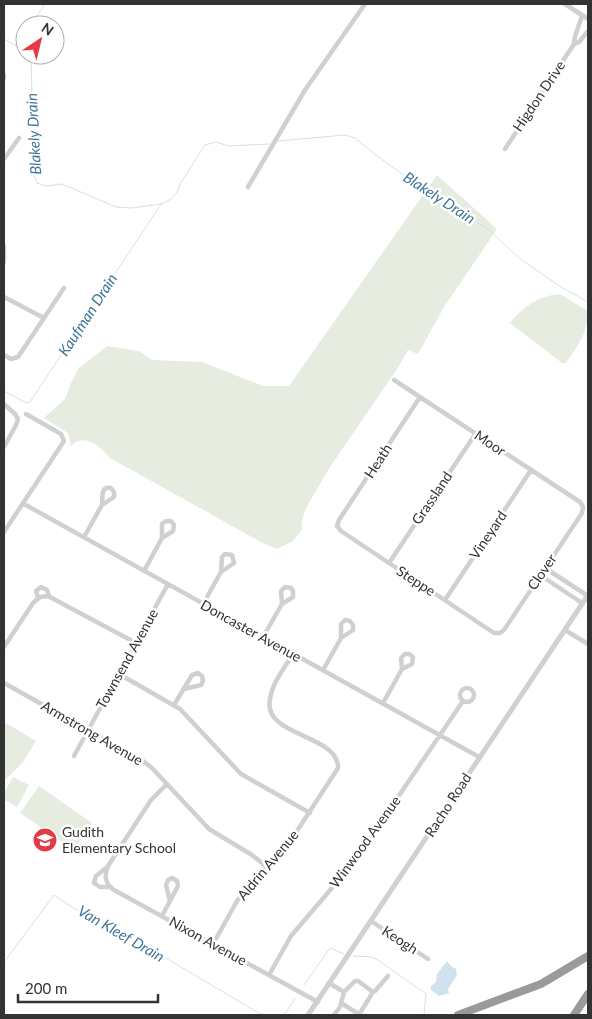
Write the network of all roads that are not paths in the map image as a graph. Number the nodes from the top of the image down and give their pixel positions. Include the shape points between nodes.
1 (365, 4) edge
2 (565, 4) edge
3 (582, 15) junction
4 (588, 19) edge
5 (588, 31) edge
6 (574, 44) junction
7 (19, 138) dead end
8 (504, 149) dead end
9 (4, 159) edge
10 (248, 186) dead end
11 (4, 246) edge
12 (4, 262) edge
13 (64, 288) dead end
14 (4, 297) edge
15 (44, 318) junction
16 (4, 355) edge
17 (394, 380) dead end
18 (420, 397) junction
19 (4, 404) edge
20 (26, 414) dead end
21 (476, 433) junction
22 (4, 447) edge
23 (531, 470) junction
24 (24, 504) junction
25 (102, 505) dead end
26 (583, 507) joint
27 (338, 526) joint
28 (4, 532) edge
29 (84, 538) junction
30 (162, 538) dead end
31 (389, 563) junction
32 (545, 568) junction
33 (144, 571) junction
34 (221, 572) dead end
35 (540, 575) junction
36 (168, 584) junction
37 (49, 596) junction
38 (38, 598) junction
39 (586, 599) edge
40 (445, 600) junction
41 (203, 604) junction
42 (282, 604) dead end
43 (565, 630) junction
44 (497, 634) joint
45 (263, 637) junction
46 (341, 638) dead end
47 (136, 643) junction
48 (588, 644) edge
49 (4, 647) edge
50 (293, 654) junction
51 (402, 669) dead end
52 (323, 670) junction
53 (119, 674) junction
54 (4, 683) edge
55 (184, 689) junction
56 (463, 701) dead end
57 (383, 703) junction
58 (174, 705) junction
59 (86, 732) junction
60 (439, 735) junction
61 (74, 756) dead end
62 (479, 758) junction
63 (167, 784) junction
64 (310, 813) junction
65 (266, 866) junction
66 (108, 868) junction
67 (111, 887) junction
68 (170, 901) dead end
69 (162, 916) junction
70 (371, 921) junction
71 (213, 944) junction
72 (588, 956) edge
73 (428, 959) dead end
74 (269, 975) junction
75 (388, 976) dead end
76 (330, 983) junction
77 (344, 992) junction
78 (373, 992) junction
79 (588, 994) edge
80 (318, 1002) junction
81 (341, 1003) junction
82 (308, 1015) edge
83 (334, 1015) edge
84 (458, 1015) edge
85 (574, 1015) edge

1 - 10 street via 305,90
2 - 3 street
3 - 4 street
3 - 6 street, Higdon Drive
5 - 6 street, Higdon Drive
6 - 8 street, Higdon Drive
7 - 9 street
11 - 12 street
13 - 15 street
14 - 15 street
15 - 16 street via 22,353 15,359
17 - 18 street, Moor
18 - 21 street, Moor
18 - 27 street, Heath
19 - 22 street via 18,419
20 - 24 street via 61,434 64,444
21 - 23 street, Moor
21 - 31 street, Grassland
23 - 26 street, Moor
23 - 40 street, Vineyard
24 - 28 street
24 - 29 street, Doncaster Avenue
25 - 29 street
26 - 32 street, Clover
27 - 31 street, Steppe via 340,531
29 - 33 street, Doncaster Avenue
30 - 33 street
31 - 40 street, Steppe
32 - 35 street, Clover
32 - 39 street
33 - 36 street, Doncaster Avenue
34 - 41 street
35 - 39 street
35 - 44 street, Clover via 504,630
36 - 41 street, Doncaster Avenue
36 - 47 street, Townsend Avenue
37 - 38 street
37 - 38 street via 48,590 41,587 36,591
37 - 47 street
38 - 49 street
39 - 43 street, Racho Road
40 - 44 street, Steppe
41 - 45 street, Doncaster Avenue
42 - 45 street
43 - 48 street
43 - 62 street, Racho Road
45 - 50 street, Doncaster Avenue
46 - 52 street
47 - 53 street, Townsend Avenue
50 - 52 street, Doncaster Avenue
50 - 64 street, Aldrin Avenue via 271,694 269,706 272,714 281,724 333,753 338,764 336,774
51 - 57 street
52 - 57 street, Doncaster Avenue
53 - 58 street
53 - 59 street, Townsend Avenue
54 - 59 street, Armstrong Avenue
55 - 55 street via 201,685 202,676 193,674
55 - 58 street
56 - 60 street, Winwood Avenue
57 - 60 street, Doncaster Avenue
58 - 64 street via 241,774
59 - 61 street, Townsend Avenue
59 - 63 street, Armstrong Avenue via 142,761
60 - 62 street, Doncaster Avenue
60 - 74 street, Winwood Avenue via 354,862 291,936
62 - 70 street, Racho Road
63 - 65 street, Armstrong Avenue via 209,829
63 - 66 street via 151,800
64 - 65 street, Aldrin Avenue
65 - 71 street, Aldrin Avenue via 237,901
66 - 67 street via 107,882
66 - 67 street, Nixon Avenue via 94,881 98,886
67 - 69 street, Nixon Avenue
68 - 69 street
69 - 71 street, Nixon Avenue
70 - 73 street, Keogh
70 - 76 street, Racho Road
71 - 74 street, Nixon Avenue
72 - 84 highway via 540,984
74 - 80 street, Nixon Avenue
75 - 78 street
76 - 77 street
76 - 80 street, Racho Road
77 - 78 street via 355,980
77 - 81 street
78 - 81 street via 360,1013
79 - 85 highway
80 - 82 street, Racho Road
81 - 83 street

